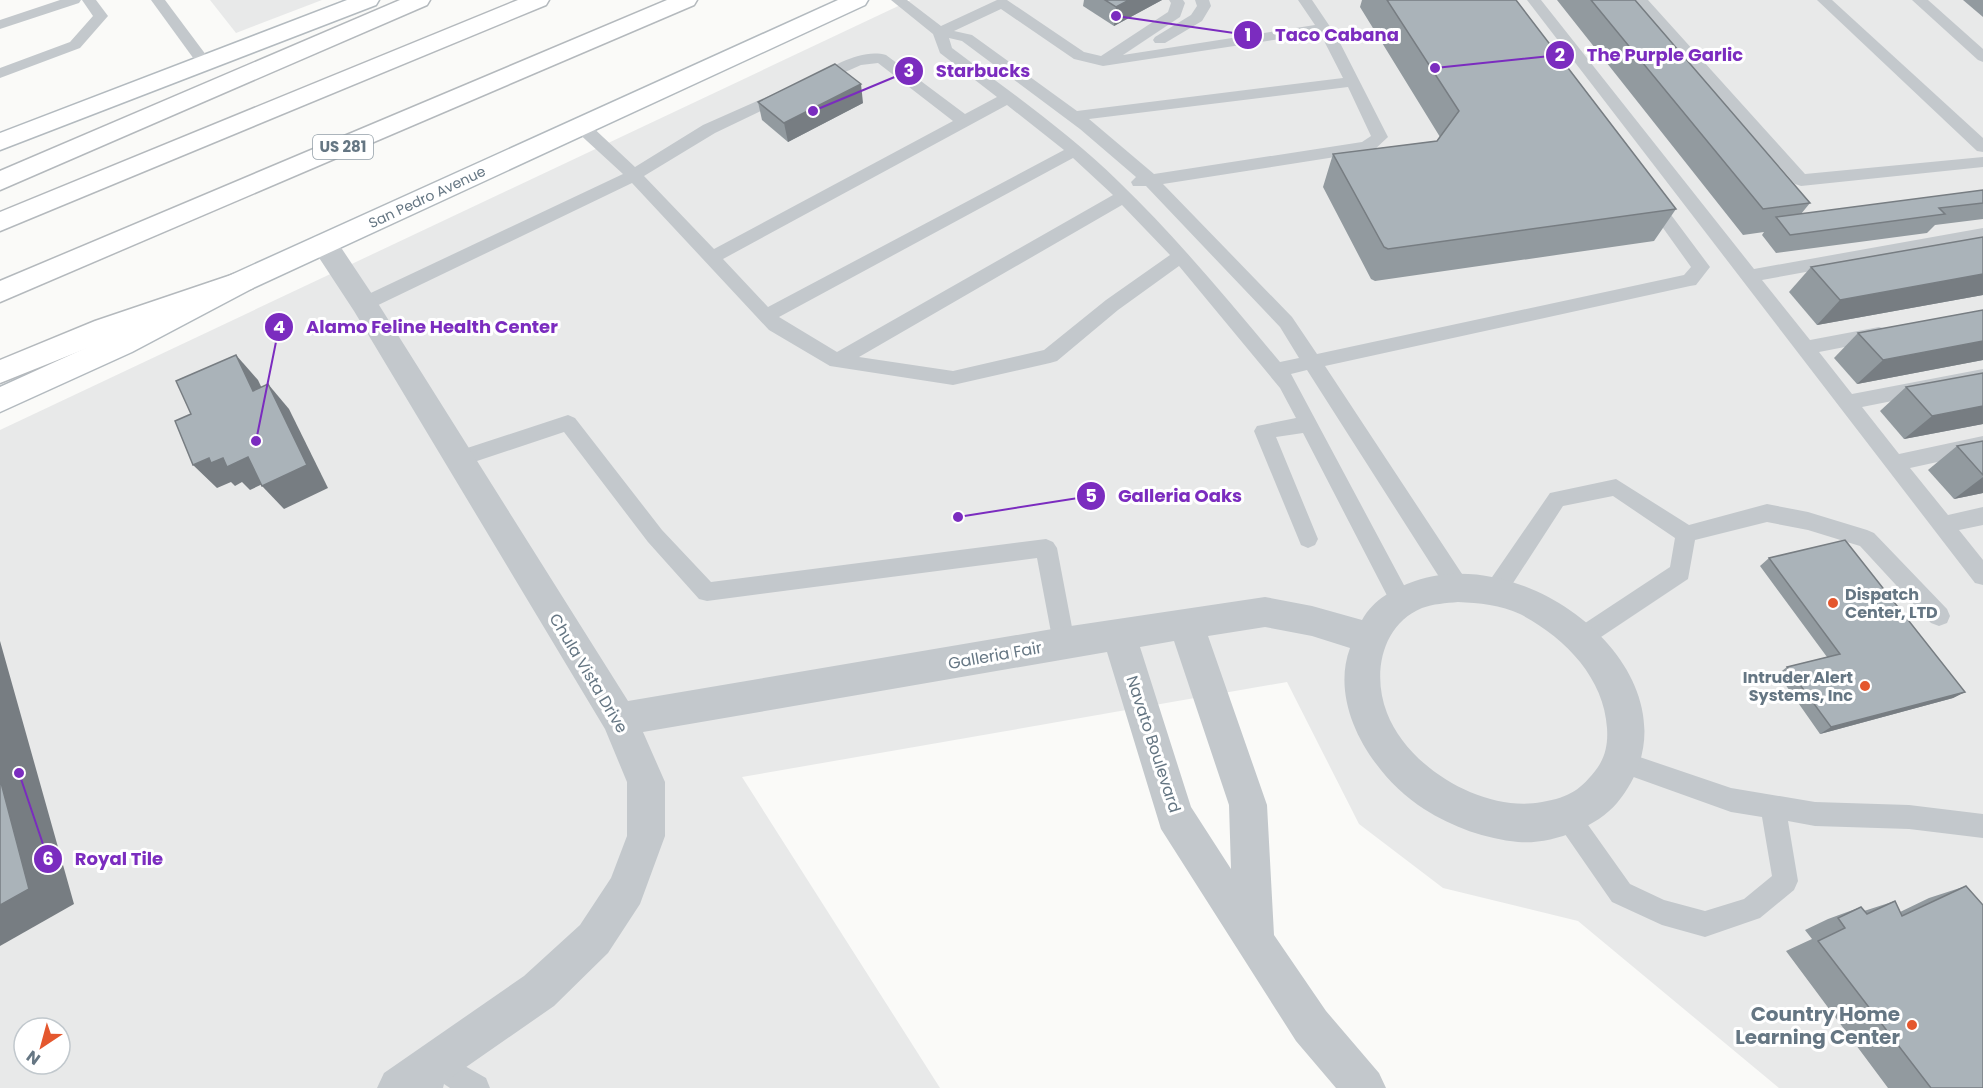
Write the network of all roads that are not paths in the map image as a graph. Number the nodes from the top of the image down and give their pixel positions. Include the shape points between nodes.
1 (74, 0) edge
2 (89, 0) edge
3 (158, 0) edge
4 (368, 0) edge
5 (419, 0) edge
6 (538, 0) edge
7 (686, 0) edge
8 (857, 0) edge
9 (898, 0) edge
10 (1176, 0) edge
11 (1202, 0) edge
12 (1305, 0) edge
13 (1534, 0) edge
14 (1640, 0) edge
15 (1824, 0) edge
16 (1919, 0) edge
17 (0, 25) edge
18 (1323, 28) junction
19 (940, 32) junction
20 (1983, 57) edge
21 (1128, 59) junction
22 (1103, 61) junction
23 (204, 63) junction
24 (0, 73) edge
25 (1353, 82) junction
26 (1008, 98) junction
27 (1074, 116) junction
28 (964, 121) junction
29 (581, 126) junction
30 (2, 138) edge
31 (1983, 147) edge
32 (1074, 151) junction
33 (1983, 162) edge
34 (634, 175) junction
35 (1150, 180) junction
36 (0, 181) edge
37 (1119, 191) junction
38 (1643, 191) edge
39 (0, 222) edge
40 (1983, 234) edge
41 (324, 244) junction
42 (1181, 256) junction
43 (711, 258) junction
44 (1750, 276) junction
45 (243, 281) junction
46 (0, 292) edge
47 (364, 304) junction
48 (766, 316) junction
49 (1894, 331) edge
50 (1806, 348) junction
51 (837, 361) junction
52 (1313, 362) junction
53 (1276, 370) junction
54 (0, 372) edge
55 (1983, 376) edge
56 (0, 400) edge
57 (1847, 402) junction
58 (1309, 424) junction
59 (1983, 444) edge
60 (459, 459) junction
61 (1895, 462) junction
62 (1983, 516) edge
63 (1943, 525) junction
64 (1686, 534) junction
65 (1308, 539) dead end
66 (1983, 576) edge
67 (1458, 587) junction
68 (1496, 590) junction
69 (1402, 602) junction
70 (1939, 616) dead end
71 (1186, 624) junction
72 (1119, 635) junction
73 (1370, 638) junction
74 (1581, 638) junction
75 (1064, 643) junction
76 (619, 719) junction
77 (1622, 762) junction
78 (1773, 807) junction
79 (1567, 816) junction
80 (1983, 826) edge
81 (1254, 941) junction
82 (432, 1076) edge
83 (399, 1088) edge
84 (476, 1088) edge
85 (1364, 1088) edge

1 - 17 lane
2 - 24 lane via 101,16 75,45
3 - 23 lane
4 - 23 main road
5 - 36 main road
6 - 39 main road
7 - 46 main road, US 281
8 - 29 main road, San Pedro Avenue
9 - 19 lane
10 - 22 lane via 1175,14
11 - 21 lane via 1204,6 1197,18
12 - 18 lane
13 - 44 lane
14 - 33 lane via 1801,180
15 - 31 lane
16 - 20 lane
18 - 21 lane
18 - 25 lane
19 - 22 lane via 1002,3 1079,56
19 - 26 lane via 945,50
19 - 27 lane via 967,38
21 - 22 lane
23 - 30 main road
25 - 27 lane
25 - 35 lane via 1380,137 1367,147
26 - 28 lane
26 - 32 lane
27 - 35 lane
28 - 34 lane via 881,58 858,61 709,129
28 - 43 lane
29 - 34 lane
29 - 41 main road, San Pedro Avenue
32 - 37 lane
32 - 48 lane
34 - 43 lane
34 - 47 lane
35 - 37 lane
35 - 52 lane via 1286,322
37 - 42 lane
37 - 51 lane
38 - 52 lane via 1701,267 1690,280
40 - 44 lane
41 - 45 main road, San Pedro Avenue
41 - 47 street, Chula Vista Drive
42 - 51 lane via 1050,356 952,378
42 - 53 lane
43 - 48 lane
44 - 50 lane
45 - 54 main road via 105,329
45 - 56 main road, San Pedro Avenue via 122,344
47 - 60 street, Chula Vista Drive
48 - 51 lane via 775,326
49 - 50 lane
50 - 57 lane
52 - 53 lane
52 - 67 lane
53 - 58 lane via 1287,382
55 - 57 lane
57 - 61 lane
58 - 65 lane via 1264,431
58 - 69 lane
59 - 61 lane
60 - 75 lane via 568,423 655,536 707,592 1046,548
60 - 76 street, Chula Vista Drive
61 - 63 lane
62 - 63 lane
63 - 66 lane
64 - 68 lane via 1616,487 1557,499
64 - 70 lane via 1767,513 1867,539
64 - 74 lane via 1680,572
67 - 68 street
67 - 69 street via 1428,591
68 - 74 street via 1534,604
69 - 73 street via 1383,618
71 - 72 street, Galleria Fair
71 - 73 street, Galleria Fair via 1265,612
71 - 81 street via 1248,805
72 - 75 street, Galleria Fair
72 - 81 street, Navato Boulevard via 1175,816
73 - 79 street via 1361,674 1369,715 1392,755 1428,790 1474,814 1522,824
74 - 77 street via 1598,656 1617,691 1626,727
75 - 76 street, Galleria Fair
76 - 82 street, Chula Vista Drive via 646,782 646,836 626,890 594,939 539,991
77 - 78 lane via 1731,800
77 - 79 street via 1602,795
78 - 79 lane via 1785,881 1751,909 1706,924 1662,912 1621,893
78 - 80 lane via 1815,814 1909,817
81 - 85 street, Navato Boulevard via 1311,1026
82 - 83 street, Chula Vista Drive
82 - 84 lane

